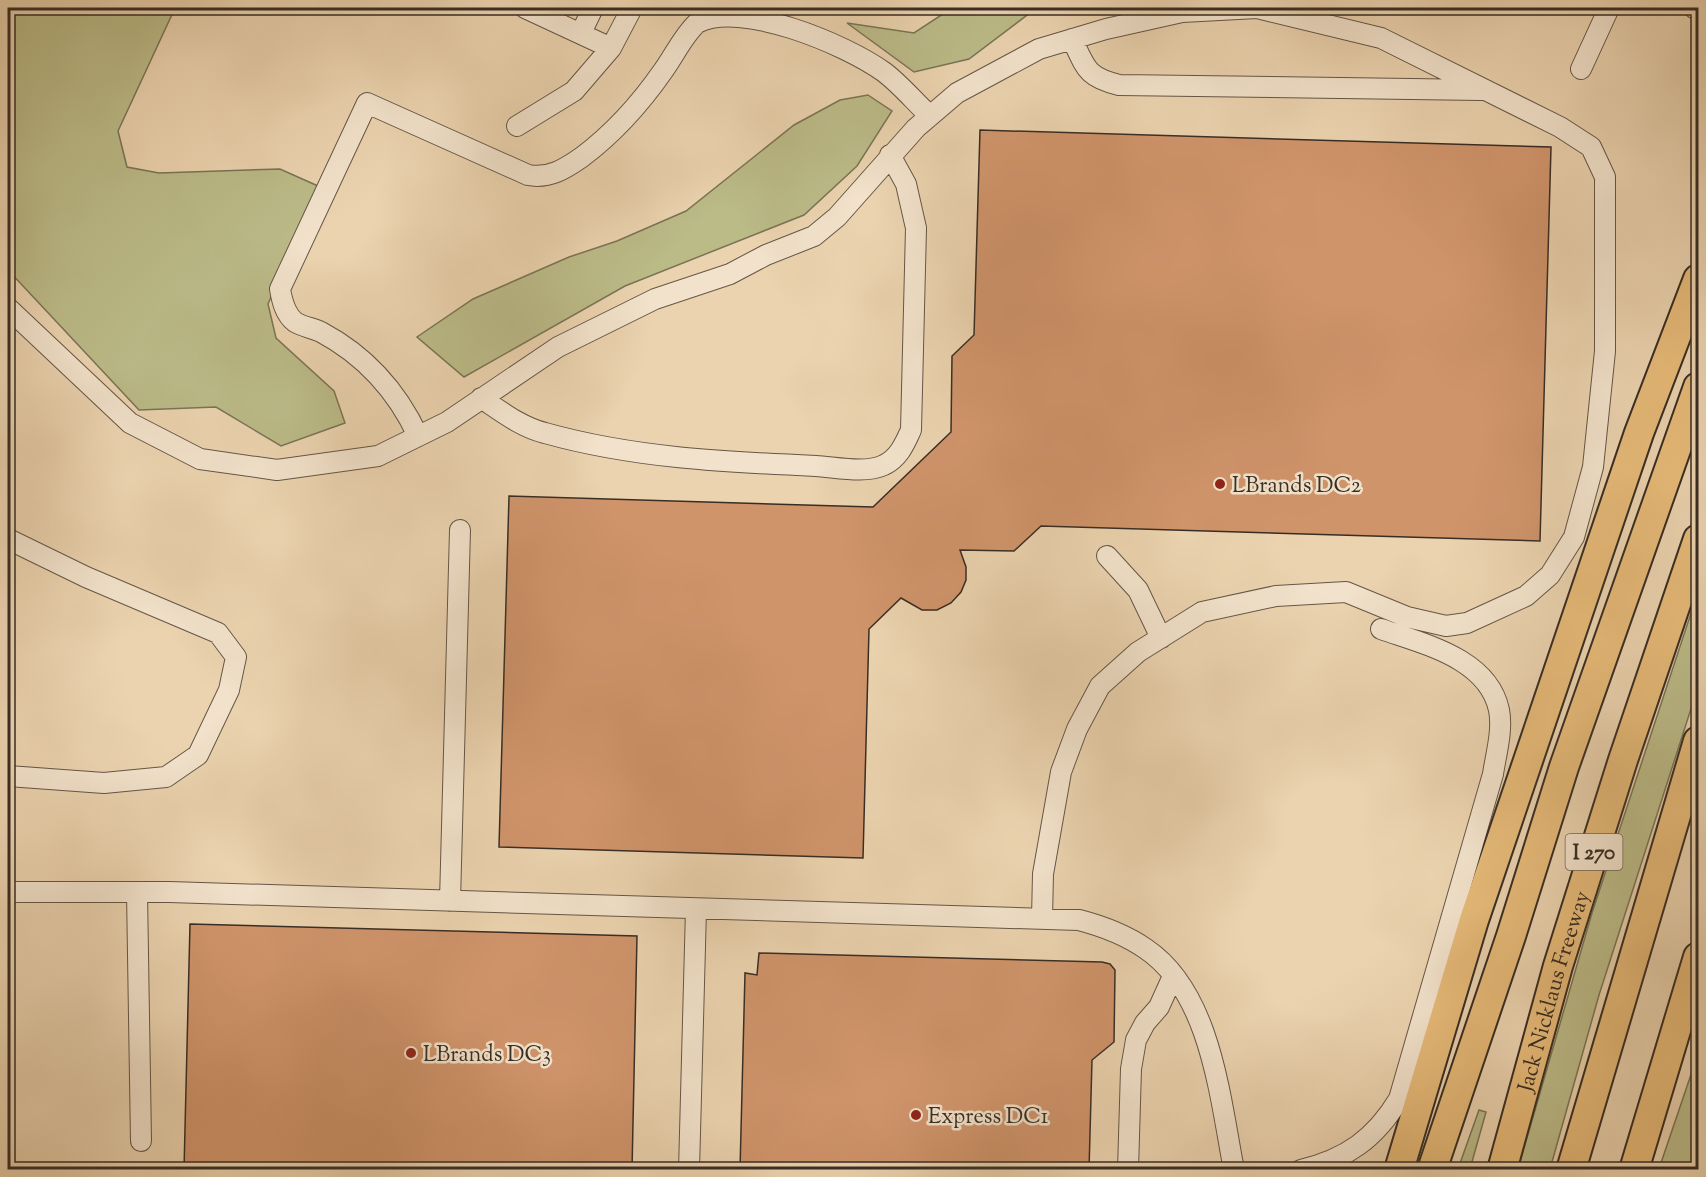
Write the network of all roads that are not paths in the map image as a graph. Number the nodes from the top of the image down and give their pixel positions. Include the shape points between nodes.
1 (525, 8) edge
2 (593, 8) edge
3 (632, 8) edge
4 (1609, 8) edge
5 (1694, 8) edge
6 (1698, 8) edge
7 (581, 33) junction
8 (1072, 39) junction
9 (611, 48) junction
10 (1581, 69) dead end
11 (1487, 90) junction
12 (930, 116) junction
13 (517, 126) dead end
14 (890, 155) junction
15 (1698, 279) edge
16 (8, 308) edge
17 (1698, 387) edge
18 (481, 398) junction
19 (418, 436) junction
20 (460, 530) dead end
21 (8, 539) edge
22 (1698, 539) edge
23 (1107, 556) dead end
24 (1381, 629) dead end
25 (1161, 638) junction
26 (1698, 741) edge
27 (8, 776) edge
28 (8, 892) edge
29 (137, 892) junction
30 (450, 901) junction
31 (696, 909) junction
32 (1042, 918) junction
33 (1698, 957) edge
34 (1698, 968) edge
35 (1173, 976) junction
36 (1686, 999) junction
37 (141, 1141) dead end
38 (689, 1170) edge
39 (1128, 1170) edge
40 (1234, 1170) edge
41 (1300, 1170) edge
42 (1399, 1170) edge
43 (1432, 1170) edge
44 (1502, 1170) edge
45 (1571, 1170) edge
46 (1634, 1170) edge

1 - 7 street
2 - 7 street
3 - 9 street
4 - 10 street
5 - 6 street
7 - 9 street
8 - 11 street via 1182,12 1257,8 1381,38
8 - 11 street via 1086,68 1098,80 1119,85
8 - 12 street via 1039,49 957,93
9 - 13 street via 574,91
11 - 25 street via 1591,147 1605,177 1605,351 1593,467 1574,537 1550,574 1526,596 1467,623 1446,626 1407,617 1346,592 1276,596 1202,612
12 - 14 street
12 - 19 street via 885,73 835,42 750,8 722,10 697,22 642,100 606,138 564,170 540,177 367,103 280,289 282,305 295,322 339,344 387,384 404,406
14 - 18 street via 837,216 814,236 730,274 655,299 558,346
14 - 18 street via 906,184 916,228 911,430 901,451 884,465 864,468 718,461 638,453 544,433 514,421
15 - 42 highway via 1639,433 1478,908
16 - 19 street via 130,423 200,459 277,470 378,456
17 - 43 highway via 1564,767 1512,936
18 - 19 street
20 - 30 street
21 - 27 street via 218,633 237,657 230,690 198,755 166,777 104,783
22 - 44 highway, Jack Nicklaus Freeway / I 270 via 1558,966
23 - 25 street via 1138,590
24 - 41 street via 1449,655 1484,680 1499,708 1495,763 1399,1099 1384,1124 1360,1145
25 - 32 street via 1138,652 1100,686 1077,729 1061,772 1043,874
26 - 45 highway
28 - 29 street
29 - 30 street
29 - 37 street
30 - 31 street
31 - 32 street
31 - 38 street
32 - 35 street via 1079,920 1107,928 1147,949
33 - 36 highway
34 - 36 highway
35 - 39 street via 1159,1007 1136,1040 1131,1069
35 - 40 street via 1183,986 1209,1047
36 - 46 highway

